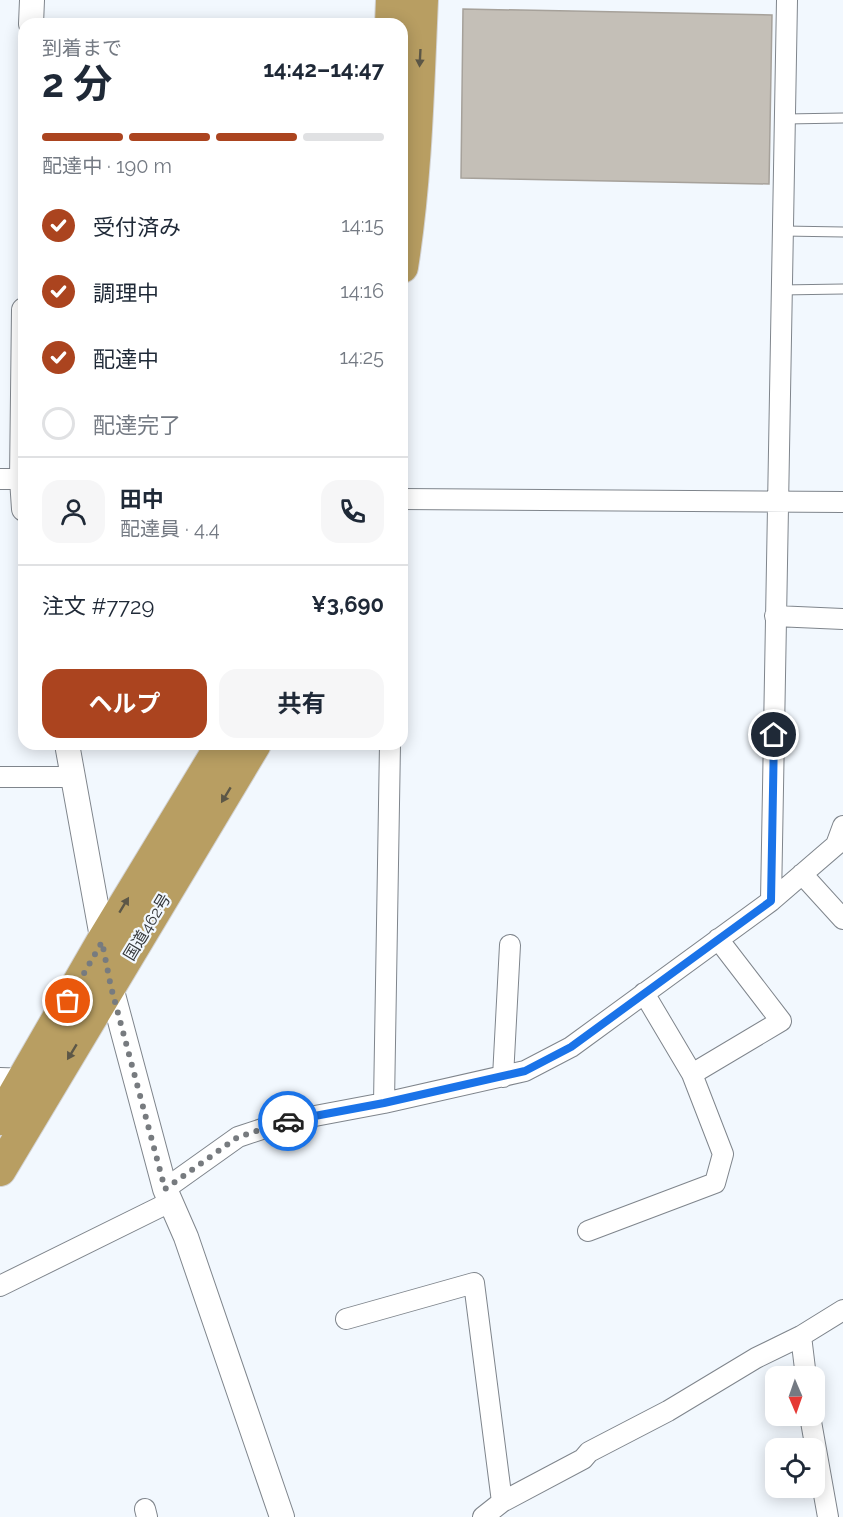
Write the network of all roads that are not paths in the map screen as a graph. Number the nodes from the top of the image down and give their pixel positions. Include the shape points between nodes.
1 (32, 0) edge
2 (392, 0) edge
3 (422, 0) edge
4 (787, 0) edge
5 (31, 18) edge
6 (391, 18) edge
7 (843, 118) edge
8 (786, 119) junction
9 (408, 225) edge
10 (784, 231) junction
11 (843, 232) edge
12 (843, 289) edge
13 (781, 290) junction
14 (18, 423) edge
15 (15, 479) edge
16 (408, 499) edge
17 (777, 502) junction
18 (843, 502) edge
19 (776, 616) junction
20 (843, 619) edge
21 (68, 750) edge
22 (218, 750) edge
23 (251, 750) edge
24 (390, 750) edge
25 (0, 777) edge
26 (73, 777) junction
27 (843, 826) edge
28 (802, 874) junction
29 (771, 901) junction
30 (843, 919) edge
31 (718, 939) junction
32 (102, 942) junction
33 (510, 945) dead end
34 (111, 987) junction
35 (644, 993) junction
36 (692, 1074) junction
37 (503, 1077) junction
38 (12, 1078) edge
39 (55, 1079) junction
40 (384, 1103) junction
41 (0, 1119) edge
42 (0, 1170) edge
43 (168, 1196) junction
44 (588, 1231) dead end
45 (0, 1286) edge
46 (843, 1310) edge
47 (346, 1319) dead end
48 (801, 1336) junction
49 (805, 1366) edge
50 (812, 1426) edge
51 (502, 1502) junction
52 (282, 1517) edge
53 (483, 1517) edge
54 (828, 1517) edge

1 - 5 street
2 - 6 highway
3 -> 9 highway
4 - 8 street
7 - 8 lane
8 - 10 street
10 - 11 lane
10 - 13 street
12 - 13 lane
13 - 17 street
14 - 15 street
16 - 17 street
17 - 18 street
17 - 19 street
19 - 20 street
19 - 29 street
21 - 26 street
32 -> 22 highway, 国道462号
23 -> 34 highway, 国道462号
24 - 40 street
25 - 26 street
26 - 32 street
27 - 28 street via 836,845
28 - 29 street
28 - 30 street
29 - 31 street
31 - 35 street
31 - 36 street via 781,1021
32 - 34 street
32 - 38 highway, 国道462号
33 - 37 street
34 -> 39 highway, 国道462号
34 - 43 street
35 - 36 street
35 - 37 street via 571,1047 525,1071
36 - 44 street via 723,1154 715,1183
37 - 40 street
38 - 39 street
38 - 41 highway, 国道462号
39 - 42 highway, 国道462号
40 - 43 street via 283,1122 238,1137
43 - 45 street
43 - 52 street via 186,1237
46 - 48 street
47 - 51 street via 474,1283
48 - 49 street
48 - 51 street
50 - 54 street
51 - 53 street

